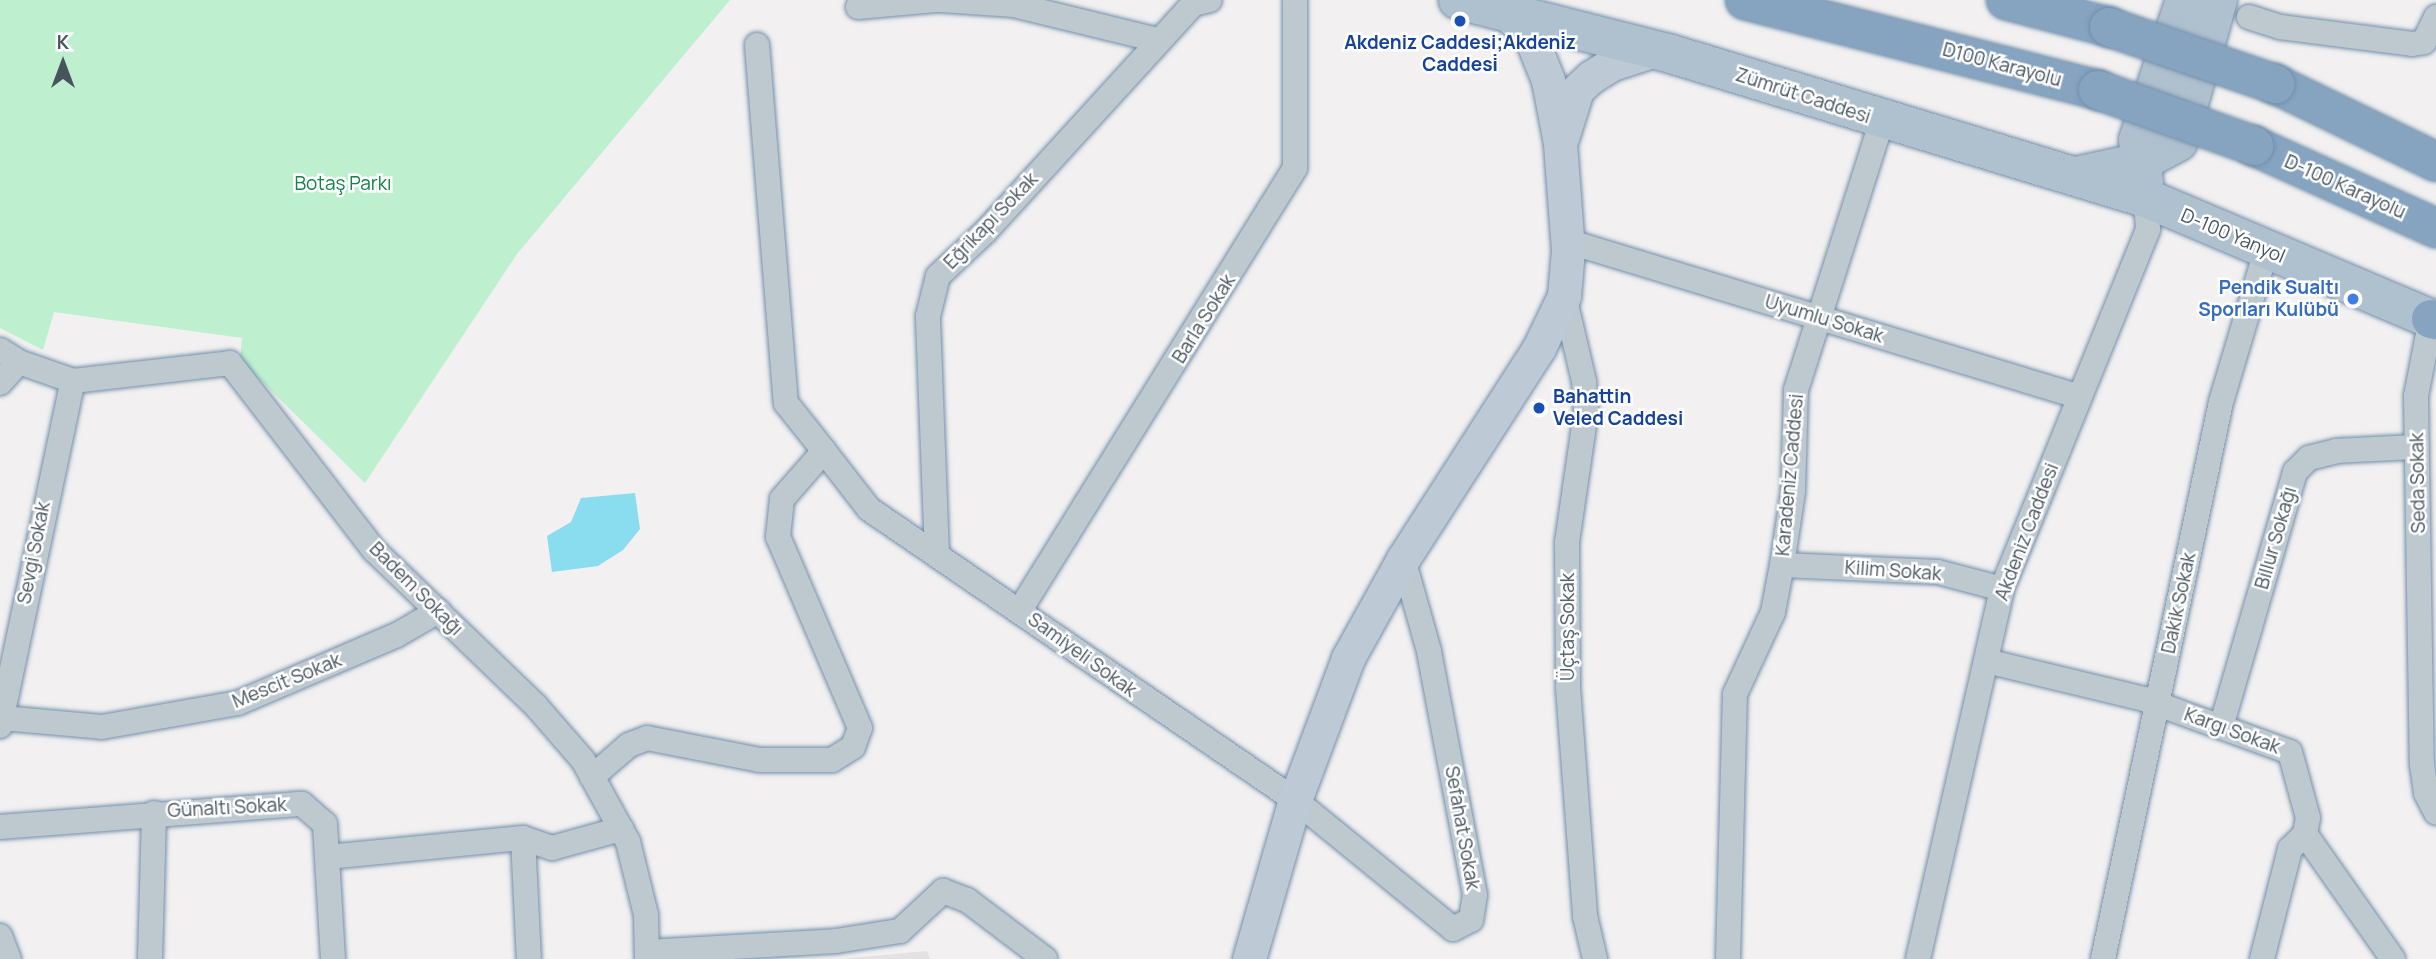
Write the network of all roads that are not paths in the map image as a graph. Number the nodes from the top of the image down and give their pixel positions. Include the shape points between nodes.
1 (936, 0) edge
2 (941, 0) edge
3 (1210, 0) edge
4 (1295, 0) edge
5 (1458, 0) edge
6 (1745, 0) edge
7 (2006, 0) edge
8 (2185, 0) edge
9 (858, 7) dead end
10 (2234, 8) edge
11 (1506, 12) junction
12 (2436, 17) edge
13 (1158, 40) junction
14 (757, 45) dead end
15 (1655, 50) junction
16 (1882, 121) junction
17 (1560, 144) junction
18 (2255, 146) joint
19 (2436, 162) edge
20 (2143, 180) junction
21 (2436, 228) edge
22 (1567, 241) junction
23 (2266, 251) junction
24 (1564, 296) junction
25 (1817, 317) junction
26 (2434, 320) edge
27 (9, 356) edge
28 (73, 381) junction
29 (0, 383) edge
30 (2080, 397) junction
31 (2417, 447) junction
32 (824, 451) junction
33 (937, 554) junction
34 (1403, 559) junction
35 (1782, 565) junction
36 (2002, 589) junction
37 (1020, 610) junction
38 (438, 611) junction
39 (1986, 661) junction
40 (2157, 704) junction
41 (1, 722) edge
42 (2221, 727) junction
43 (592, 777) junction
44 (1295, 800) junction
45 (154, 813) junction
46 (2436, 813) edge
47 (0, 827) edge
48 (621, 829) junction
49 (2305, 834) junction
50 (523, 838) junction
51 (328, 856) junction
52 (0, 936) edge
53 (647, 956) edge
54 (9, 959) edge
55 (150, 959) edge
56 (333, 959) edge
57 (529, 959) edge
58 (1045, 959) edge
59 (1248, 959) edge
60 (1595, 959) edge
61 (1728, 959) edge
62 (1918, 959) edge
63 (2104, 959) edge
64 (2262, 959) edge
65 (2392, 959) edge

1 - 9 street
2 - 13 street via 1014,5
3 - 13 street, Eğrikapı Sokak via 1193,4
4 - 37 street, Barla Sokak via 1295,168
5 - 11 main road, Zümrüt Caddesi
6 - 18 highway, D100 Karayolu, bridge via 2098,90
7 - 19 highway, bridge via 2109,27 2275,84
8 - 20 main road via 2138,140
10 - 12 street via 2280,27 2412,44 2424,42
10 - 20 main road via 2178,142
11 - 15 main road, Zümrüt Caddesi
11 - 17 street via 1531,37 1541,56
13 - 33 street, Eğrikapı Sokak via 985,232 938,276 928,316
14 - 32 street, Samiyeli Sokak via 786,403
15 - 16 main road, Zümrüt Caddesi
15 - 17 street via 1612,64 1577,90
16 - 20 main road, Zümrüt Caddesi via 2071,176 2106,173
16 - 25 street, Karadeniz Caddesi
17 - 22 street
18 - 21 highway, D-100 Karayolu
20 - 23 main road, D-100 Yanyol
20 - 30 street, Akdeniz Caddesi via 2148,229
22 - 24 street
22 - 25 street, Uyumlu Sokak
23 - 26 main road, D-100 Yanyol
23 - 40 street, Dakik Sokak via 2221,402
24 - 34 street via 1539,348
24 - 60 street, Üçtaş Sokak via 1586,412 1567,542 1568,688 1586,916
25 - 30 street, Uyumlu Sokak
25 - 35 street, Karadeniz Caddesi via 1796,390 1793,491
26 - 31 street, Seda Sokak via 2416,396
27 - 28 street
27 - 29 street
28 - 38 street, Badem Sokağı via 230,363 374,550
28 - 41 street, Sevgi Sokak
30 - 36 street, Akdeniz Caddesi
31 - 42 street, Billur Sokağı via 2337,451 2309,458 2295,472
31 - 46 street, Seda Sokak via 2422,764 2426,793
32 - 33 street, Samiyeli Sokak via 869,509
32 - 43 street via 782,499 778,537 860,728 853,747 832,760 760,760 647,738 629,745
33 - 37 street, Samiyeli Sokak
34 - 44 street via 1348,658
34 - 44 street, Sefahat Sokak via 1429,651 1470,868 1475,895 1471,920 1453,929
35 - 36 street, Kilim Sokak via 1938,572
35 - 61 street, Karadeniz Caddesi via 1773,612 1735,694
36 - 39 street, Akdeniz Caddesi
37 - 44 street, Samiyeli Sokak
38 - 41 street, Mescit Sokak via 397,635 238,703 102,727
38 - 43 street, Badem Sokağı via 536,706
39 - 40 street, Kargı Sokak
39 - 62 street, Akdeniz Caddesi
40 - 42 street, Kargı Sokak
40 - 63 street, Dakik Sokak
42 - 49 street, Kargı Sokak via 2290,752 2305,805
43 - 48 street, Badem Sokağı
44 - 59 street
45 - 47 street, Günaltı Sokak
45 - 51 street, Günaltı Sokak via 302,804 325,824
45 - 55 street
48 - 50 street via 552,848
48 - 53 street, Badem Sokağı via 646,915
49 - 64 street via 2290,849
49 - 65 street
50 - 51 street
50 - 57 street
51 - 56 street, Günaltı Sokak
52 - 54 street
53 - 58 street via 836,941 900,931 943,891 967,900

